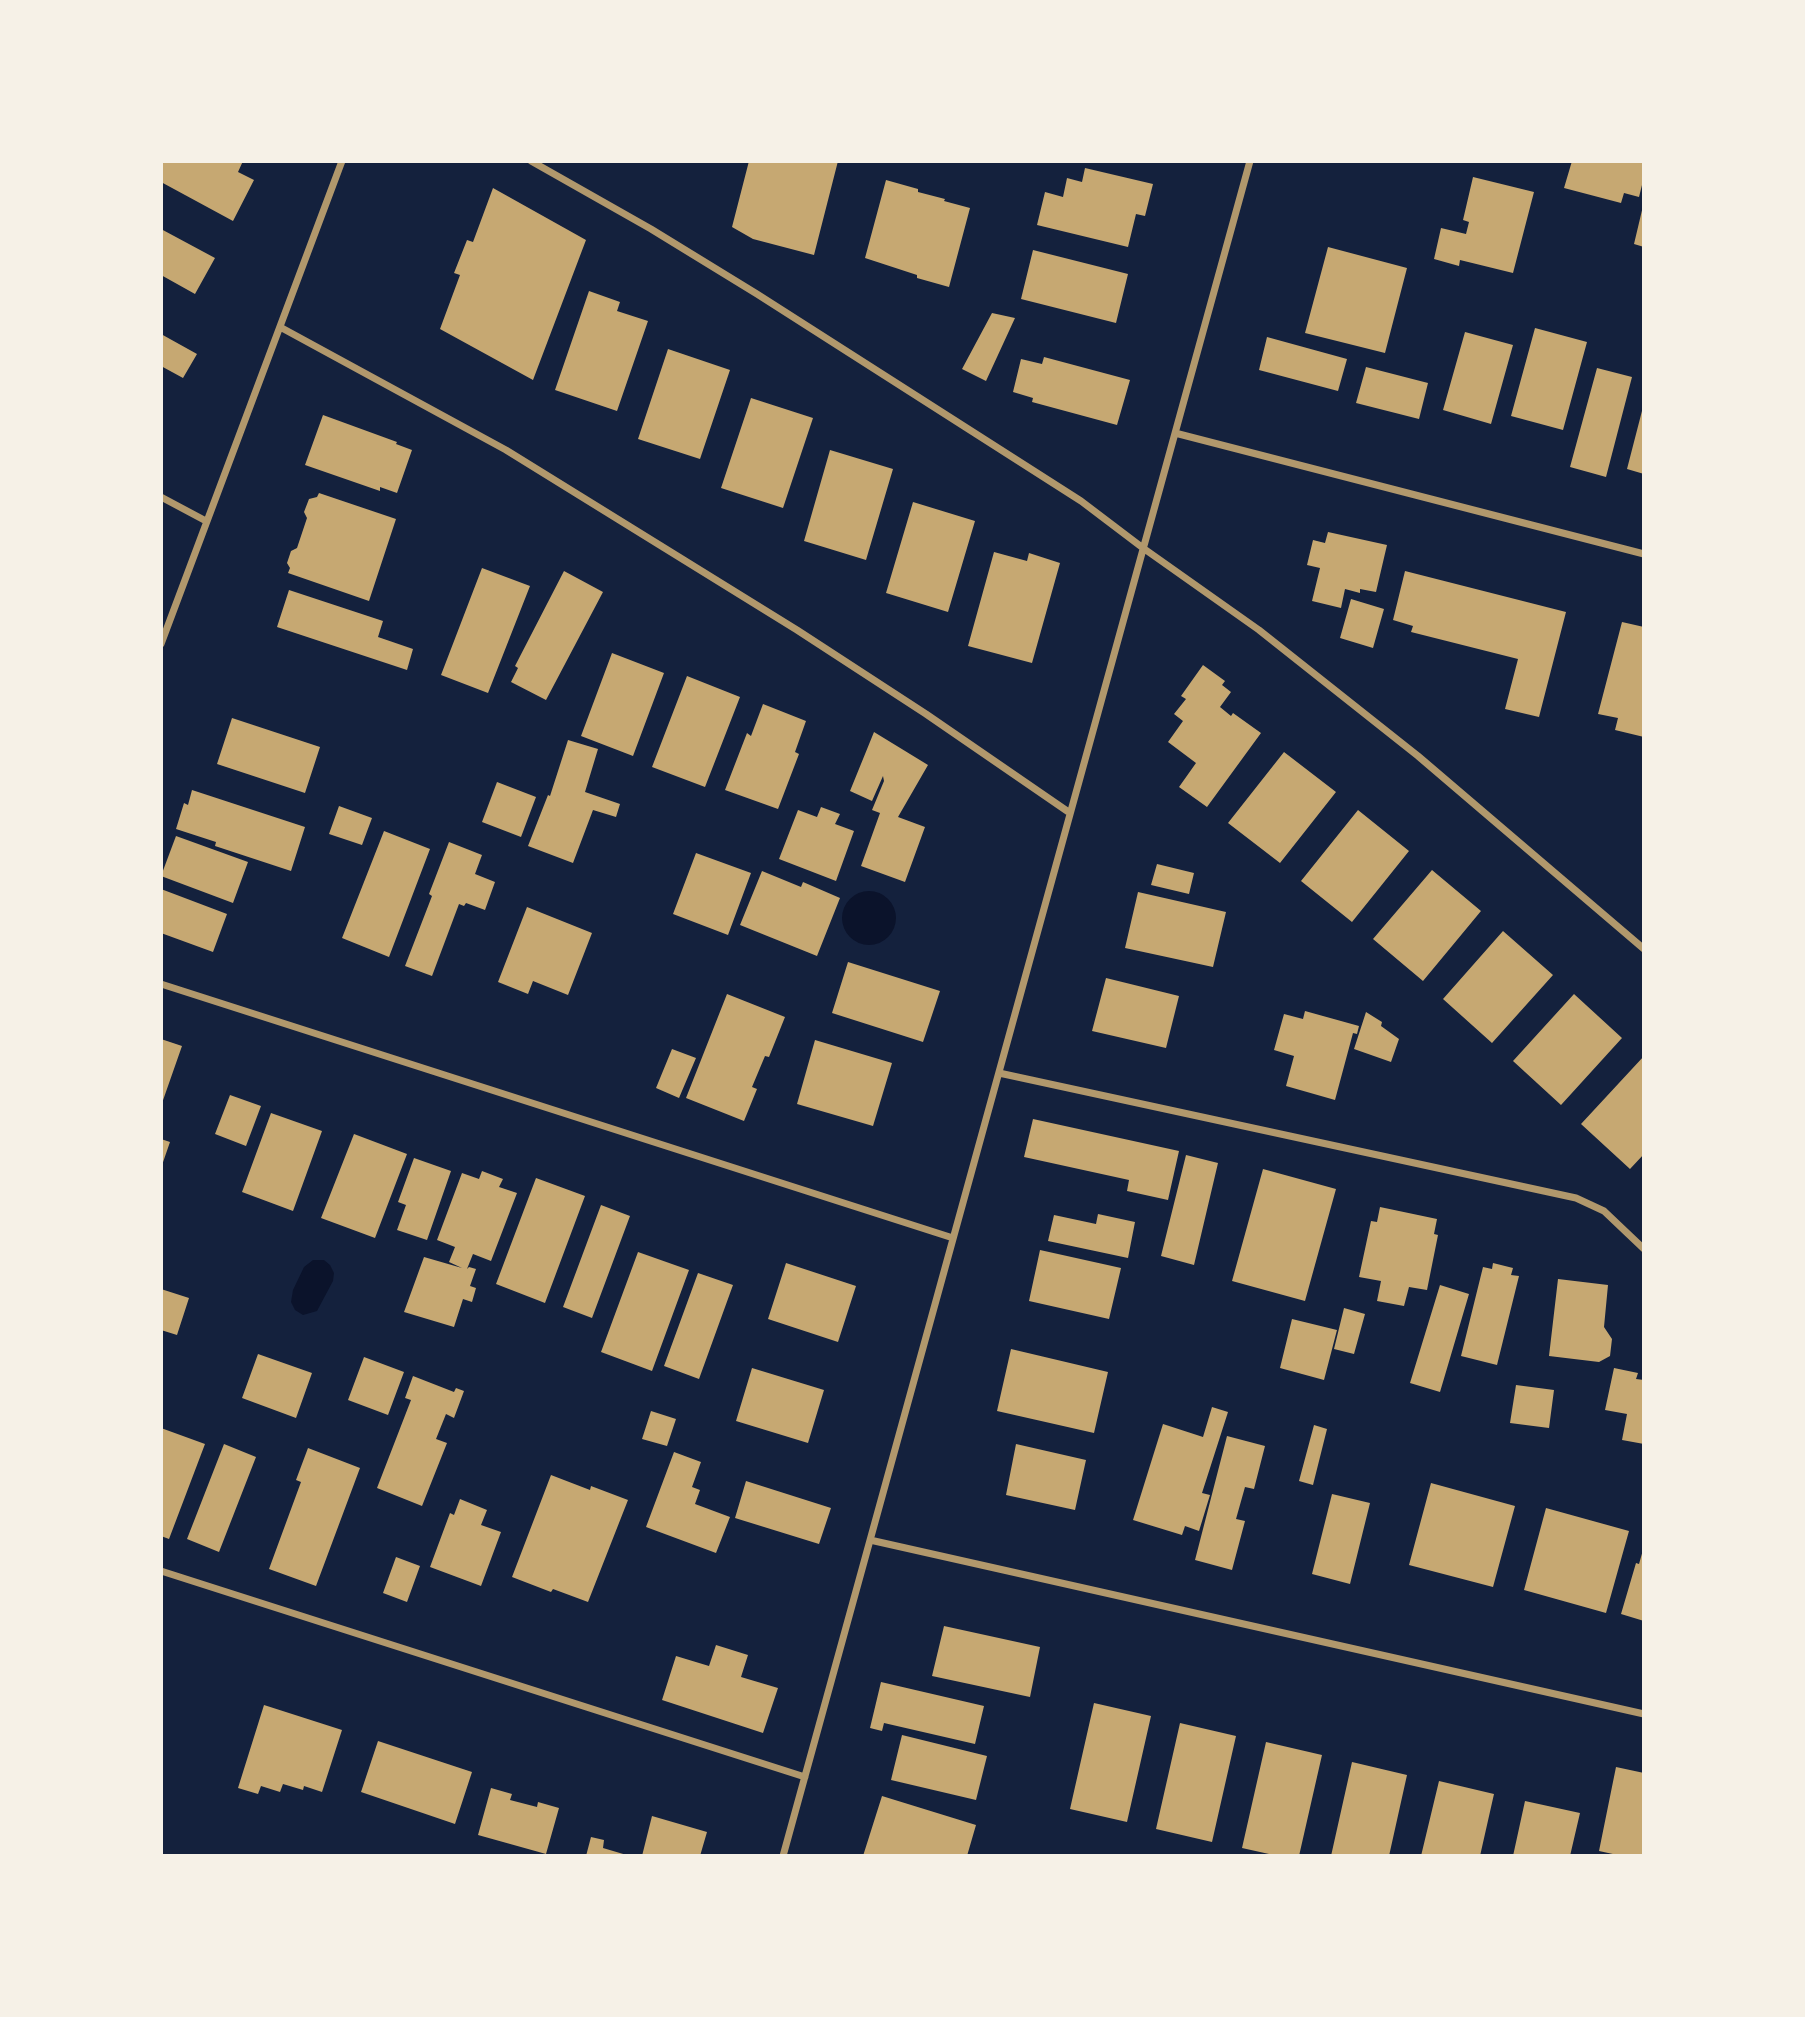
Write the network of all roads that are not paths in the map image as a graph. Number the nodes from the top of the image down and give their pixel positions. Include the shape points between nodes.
1 (342, 161) edge
2 (531, 161) edge
3 (1250, 161) edge
4 (279, 327) junction
5 (1175, 433) junction
6 (161, 497) edge
7 (206, 521) junction
8 (1143, 548) junction
9 (1644, 554) edge
10 (161, 644) edge
11 (1070, 813) junction
12 (1644, 949) edge
13 (161, 984) edge
14 (999, 1073) junction
15 (953, 1238) junction
16 (1644, 1249) edge
17 (870, 1540) junction
18 (161, 1571) edge
19 (1644, 1714) edge
20 (805, 1777) junction
21 (783, 1856) edge

1 - 4 street
2 - 8 street via 757,294 970,428
3 - 5 street
4 - 7 street
4 - 11 street via 518,457 797,629
5 - 8 street
5 - 9 street
6 - 7 street
7 - 10 street
8 - 11 street
8 - 12 street via 1259,630 1408,748
11 - 14 street
13 - 15 street
14 - 15 street
14 - 16 street via 1577,1198 1604,1211
15 - 17 street
17 - 19 street
17 - 20 street
18 - 20 street
20 - 21 street

